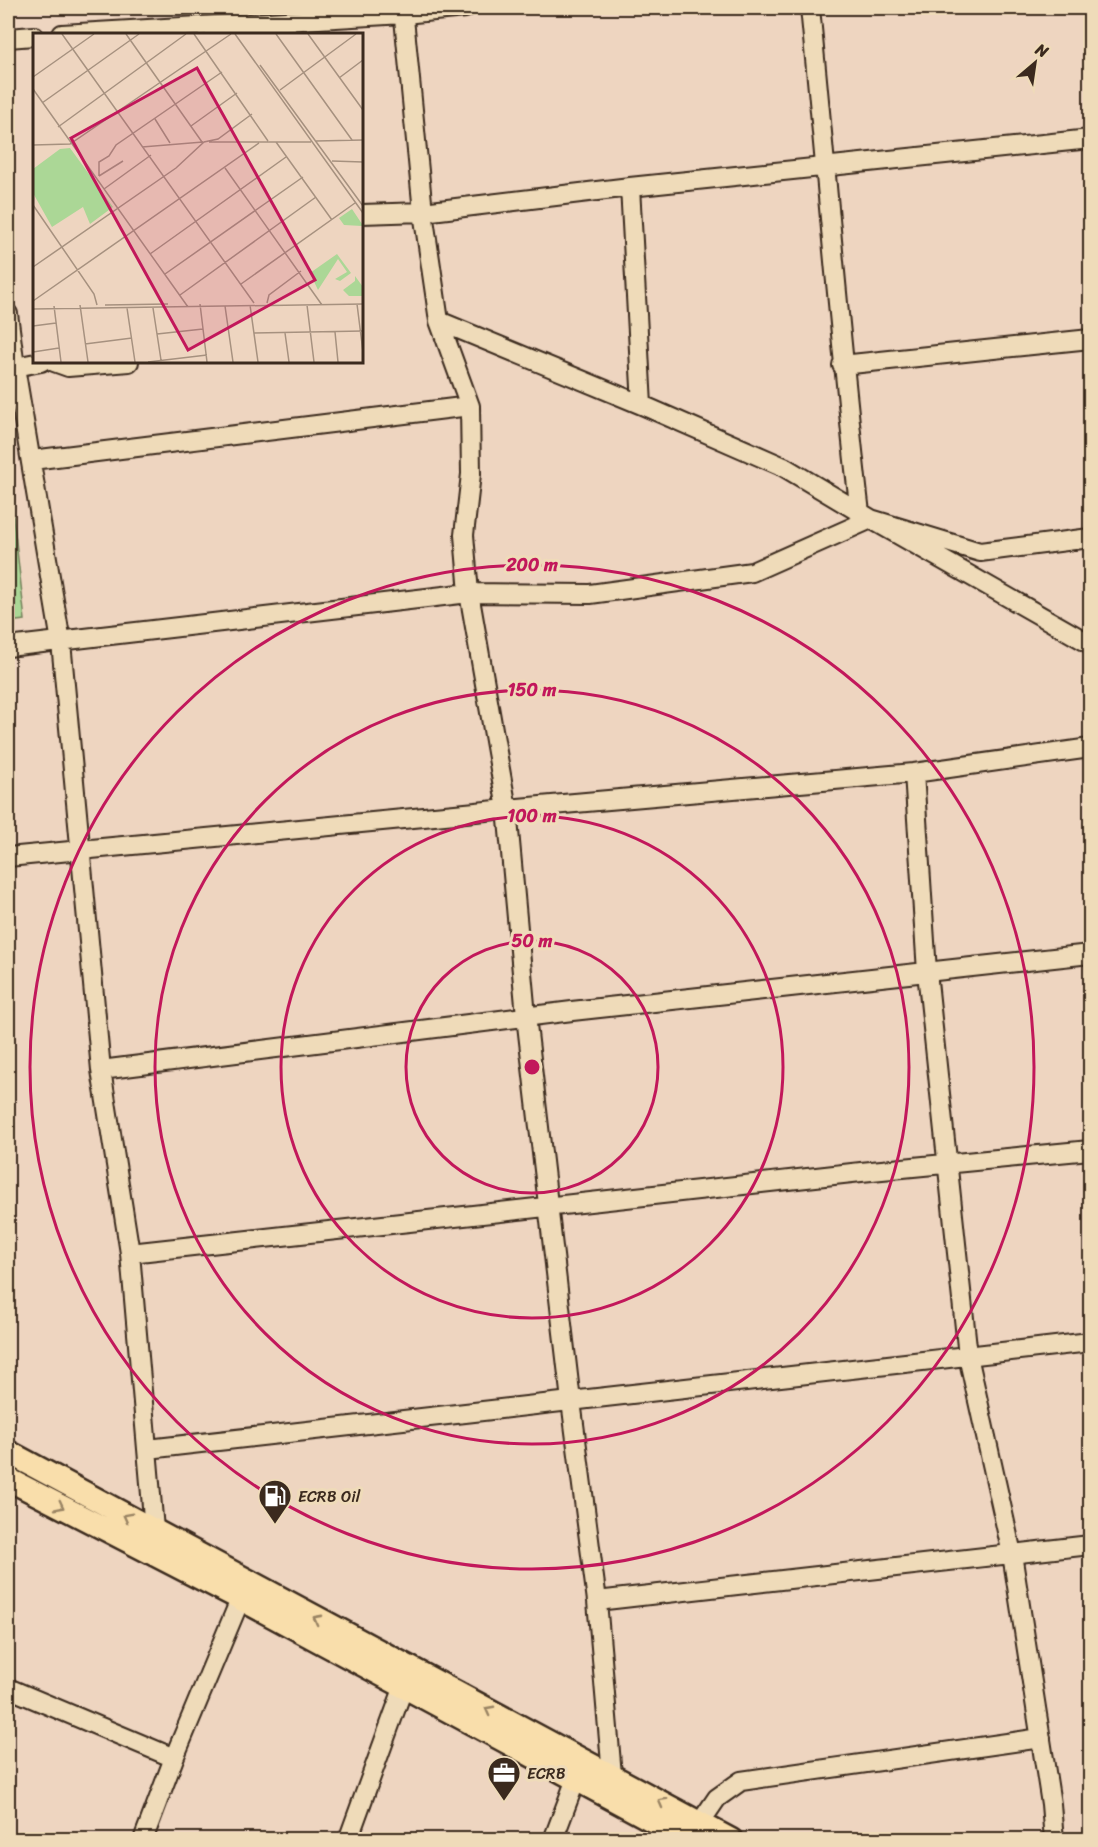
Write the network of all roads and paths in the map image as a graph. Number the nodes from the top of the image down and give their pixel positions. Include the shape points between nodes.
1 (465, 8) edge
2 (810, 8) edge
3 (404, 11) edge
4 (77, 33) edge
5 (33, 36) edge
6 (8, 38) edge
7 (1090, 138) edge
8 (826, 166) junction
9 (630, 187) junction
10 (423, 212) junction
11 (363, 214) edge
12 (8, 314) edge
13 (439, 321) junction
14 (1090, 339) edge
15 (36, 363) edge
16 (57, 363) edge
17 (117, 363) edge
18 (842, 365) junction
19 (15, 367) junction
20 (642, 405) junction
21 (470, 406) junction
22 (32, 460) junction
23 (865, 516) junction
24 (1090, 538) edge
25 (469, 592) junction
26 (61, 642) junction
27 (1090, 644) edge
28 (8, 647) edge
29 (1090, 748) edge
30 (914, 773) junction
31 (507, 809) junction
32 (80, 850) junction
33 (8, 858) edge
34 (1090, 954) edge
35 (927, 972) junction
36 (526, 1016) junction
37 (101, 1070) junction
38 (1090, 1150) edge
39 (948, 1164) junction
40 (548, 1206) junction
41 (130, 1253) junction
42 (1090, 1342) edge
43 (968, 1356) junction
44 (570, 1401) junction
45 (148, 1449) junction
46 (8, 1452) edge
47 (8, 1479) edge
48 (155, 1532) junction
49 (1090, 1545) edge
50 (1012, 1554) junction
51 (156, 1556) junction
52 (244, 1590) junction
53 (597, 1601) junction
54 (404, 1686) junction
55 (8, 1688) edge
56 (1041, 1738) junction
57 (174, 1758) junction
58 (612, 1775) junction
59 (576, 1779) junction
60 (694, 1831) edge
61 (143, 1839) edge
62 (348, 1839) edge
63 (553, 1839) edge
64 (731, 1839) edge
65 (1054, 1839) edge

1 - 3 street
2 - 8 street
3 - 4 street
3 - 10 street
5 - 6 street
7 - 8 street
8 - 9 street
8 - 18 street
9 - 10 street
9 - 20 street
10 - 11 street
10 - 13 street
12 - 19 street
13 - 20 street
13 - 21 street
14 - 18 street
15 - 19 street
16 - 17 street via 68,367
18 - 23 street
19 - 22 street
20 - 23 street via 784,467
21 - 22 street
21 - 25 street via 471,474 464,535
22 - 26 street
23 - 24 street via 980,552
23 - 25 street via 752,572 590,594
23 - 27 street
25 - 26 street
25 - 31 street
26 - 28 street
26 - 32 street
29 - 30 street
30 - 31 street
30 - 35 street
31 - 32 street
31 - 36 street
32 - 33 street
32 - 37 street
34 - 35 street
35 - 36 street
35 - 39 street
36 - 37 street
36 - 40 street
37 - 41 street
38 - 39 street
39 - 40 street
39 - 43 street
40 - 41 street
40 - 44 street
41 - 45 street
42 - 43 street
43 - 44 street
43 - 50 street
44 - 45 street
44 - 53 street
45 - 48 street
48 -> 46 main road
47 -> 51 main road
48 - 51 street
48 - 52 main road
49 - 50 street
50 - 53 street
50 - 56 street
51 - 52 main road
52 - 54 main road
52 - 57 street
58 -> 52 main road
53 - 58 street
54 - 59 main road
54 - 62 street
55 - 57 street
56 - 60 street via 741,1780 717,1798
56 - 65 street
57 - 61 street
60 -> 58 main road
59 - 60 main road
59 - 63 street
60 - 64 main road

